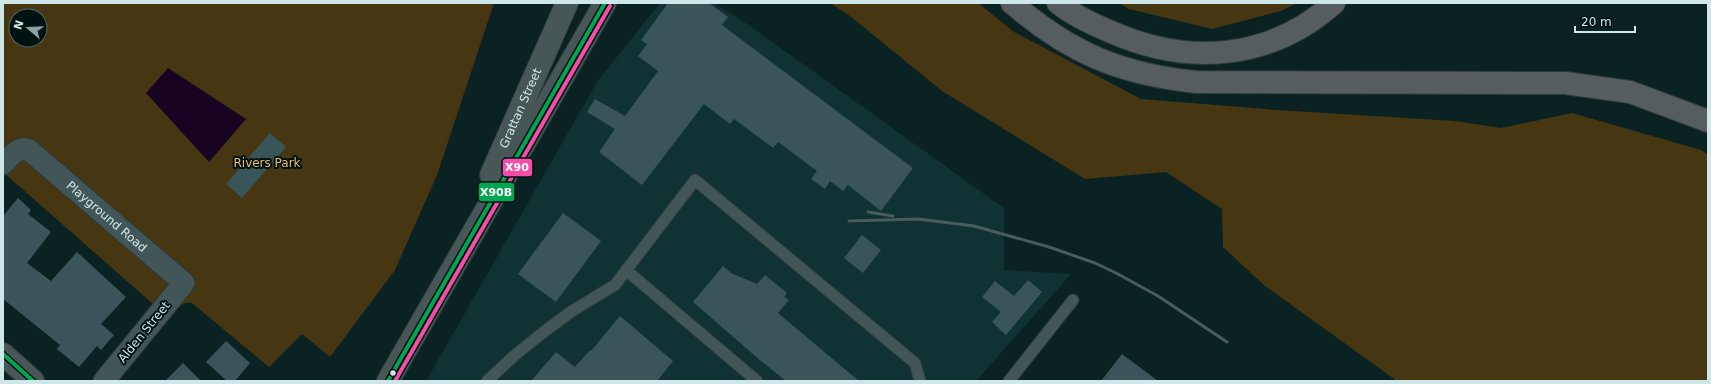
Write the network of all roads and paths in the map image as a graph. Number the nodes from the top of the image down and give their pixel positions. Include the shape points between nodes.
1 (567, 3) edge
2 (605, 3) edge
3 (1012, 3) edge
4 (1058, 3) edge
5 (1334, 3) edge
6 (1708, 121) edge
7 (3, 164) edge
8 (626, 270) junction
9 (446, 279) junction
10 (184, 283) joint
11 (1073, 300) dead end
12 (3, 354) edge
13 (33, 381) edge
14 (104, 381) edge
15 (388, 381) edge
16 (487, 381) edge
17 (757, 381) edge
18 (920, 381) edge
19 (1009, 381) edge

1 - 9 main road, Grattan Street
2 - 9 main road, Grattan Street
3 - 6 highway via 1071,47 1102,62 1168,79 1196,82 1565,83 1630,92
4 - 5 highway via 1095,25 1132,42 1172,50 1207,53 1248,49 1274,42 1301,29
7 - 10 street, Playground Road via 20,150 29,150
8 - 16 lane via 615,285 545,331 514,355
8 - 17 lane
8 - 18 lane via 695,180 915,363
9 - 15 main road, Grattan Street
10 - 14 street, Alden Street
11 - 19 lane
12 - 13 main road

